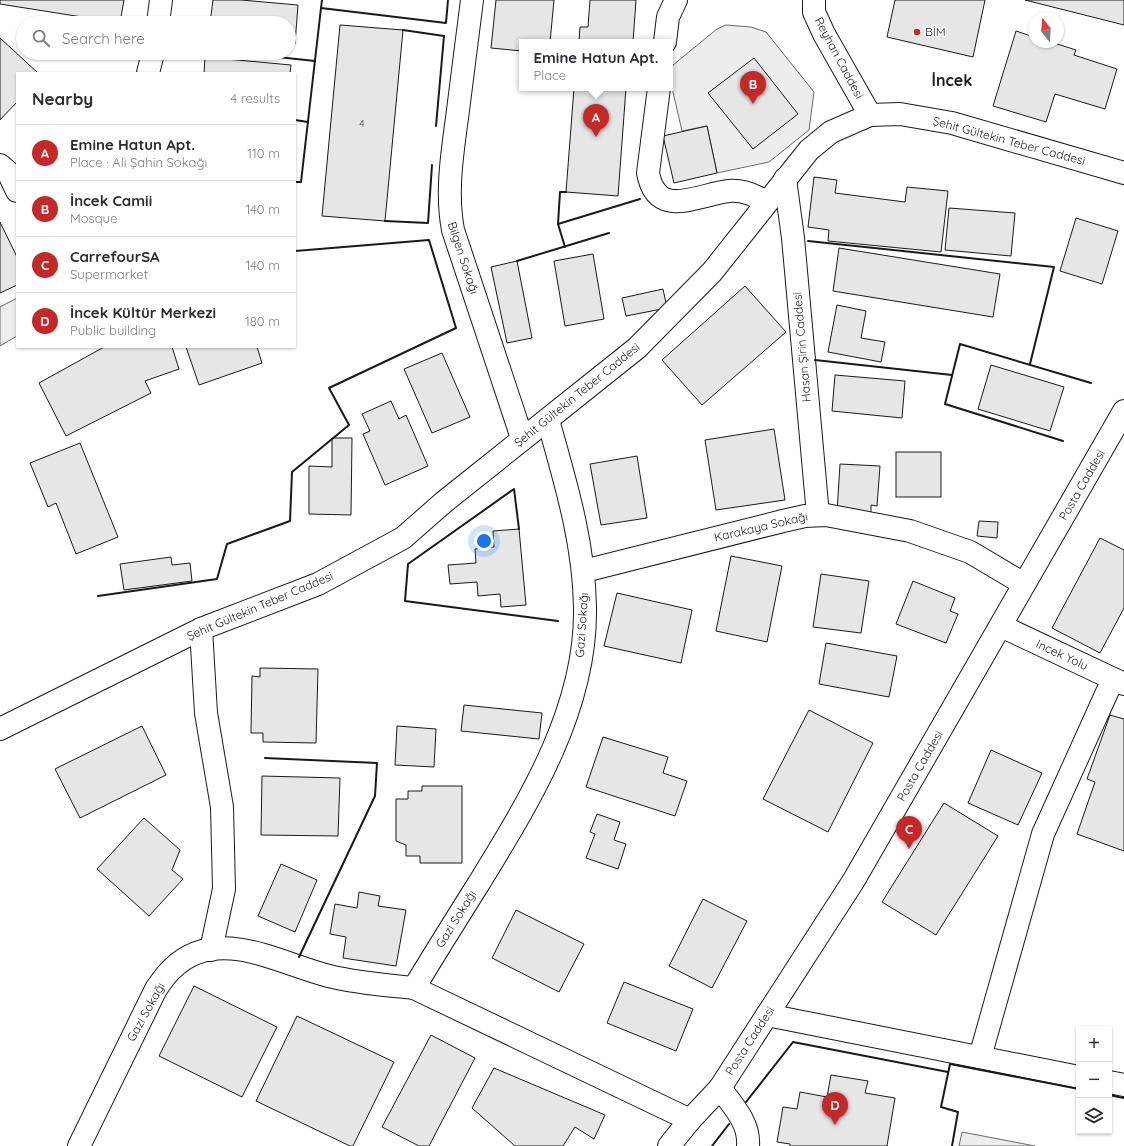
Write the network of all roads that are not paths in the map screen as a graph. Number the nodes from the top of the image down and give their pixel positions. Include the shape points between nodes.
1 (161, 0) edge
2 (472, 0) edge
3 (676, 0) edge
4 (814, 0) edge
5 (159, 16) edge
6 (665, 39) edge
7 (151, 60) edge
8 (148, 72) edge
9 (659, 91) edge
10 (870, 115) junction
11 (1124, 173) edge
12 (785, 179) junction
13 (766, 202) junction
14 (1124, 411) edge
15 (548, 420) junction
16 (522, 438) junction
17 (818, 515) junction
18 (584, 571) junction
19 (1024, 584) junction
20 (1001, 626) junction
21 (201, 629) junction
22 (1118, 681) edge
23 (0, 729) edge
24 (211, 950) junction
25 (414, 988) junction
26 (767, 1015) junction
27 (980, 1057) junction
28 (1076, 1075) edge
29 (1112, 1083) edge
30 (1124, 1085) edge
31 (720, 1088) junction
32 (690, 1120) junction
33 (79, 1146) edge
34 (669, 1146) edge
35 (748, 1146) edge

1 - 5 street
2 - 16 street, Bilgen Sokağı via 454,148 450,216
3 - 6 street via 668,17
4 - 10 street, Reyhan Caddesi via 814,12 824,34
7 - 8 street
9 - 13 street via 648,173 650,185 655,193 668,201 677,202 730,191 744,192
10 - 11 street, Şehit Gültekin Teber Caddesi via 900,114 952,123
10 - 12 street, Şehit Gültekin Teber Caddesi via 831,132 809,150
12 - 13 street, Şehit Gültekin Teber Caddesi
12 - 17 street, Hasan Şirin Caddesi via 793,238
13 - 15 street, Şehit Gültekin Teber Caddesi via 712,272 637,348
14 - 19 street, Posta Caddesi
15 - 16 street, Şehit Gültekin Teber Caddesi
15 - 18 street, Gazi Sokağı via 573,506
16 - 21 street, Şehit Gültekin Teber Caddesi via 403,538 318,584
17 - 18 street, Karakaya Sokağı via 783,521
17 - 19 street, Karakaya Sokağı via 883,525 933,538 970,552
18 - 25 street, Gazi Sokağı via 583,645 573,693 560,732 507,838
19 - 20 street, Posta Caddesi
20 - 22 street, Incek Yolu
20 - 26 street, Posta Caddesi via 854,880
21 - 23 street, Şehit Gültekin Teber Caddesi
21 - 24 street via 206,713 222,806 224,888
22 - 27 street via 1044,834
24 - 25 street, Gazi Sokağı via 244,950 328,976
24 - 33 street, Gazi Sokağı via 203,950 184,959 156,989
25 - 32 street
26 - 27 street
26 - 31 street, Posta Caddesi
27 - 28 street
29 - 30 street
31 - 32 street, Posta Caddesi
31 - 35 street via 742,1119
32 - 34 street, Posta Caddesi

